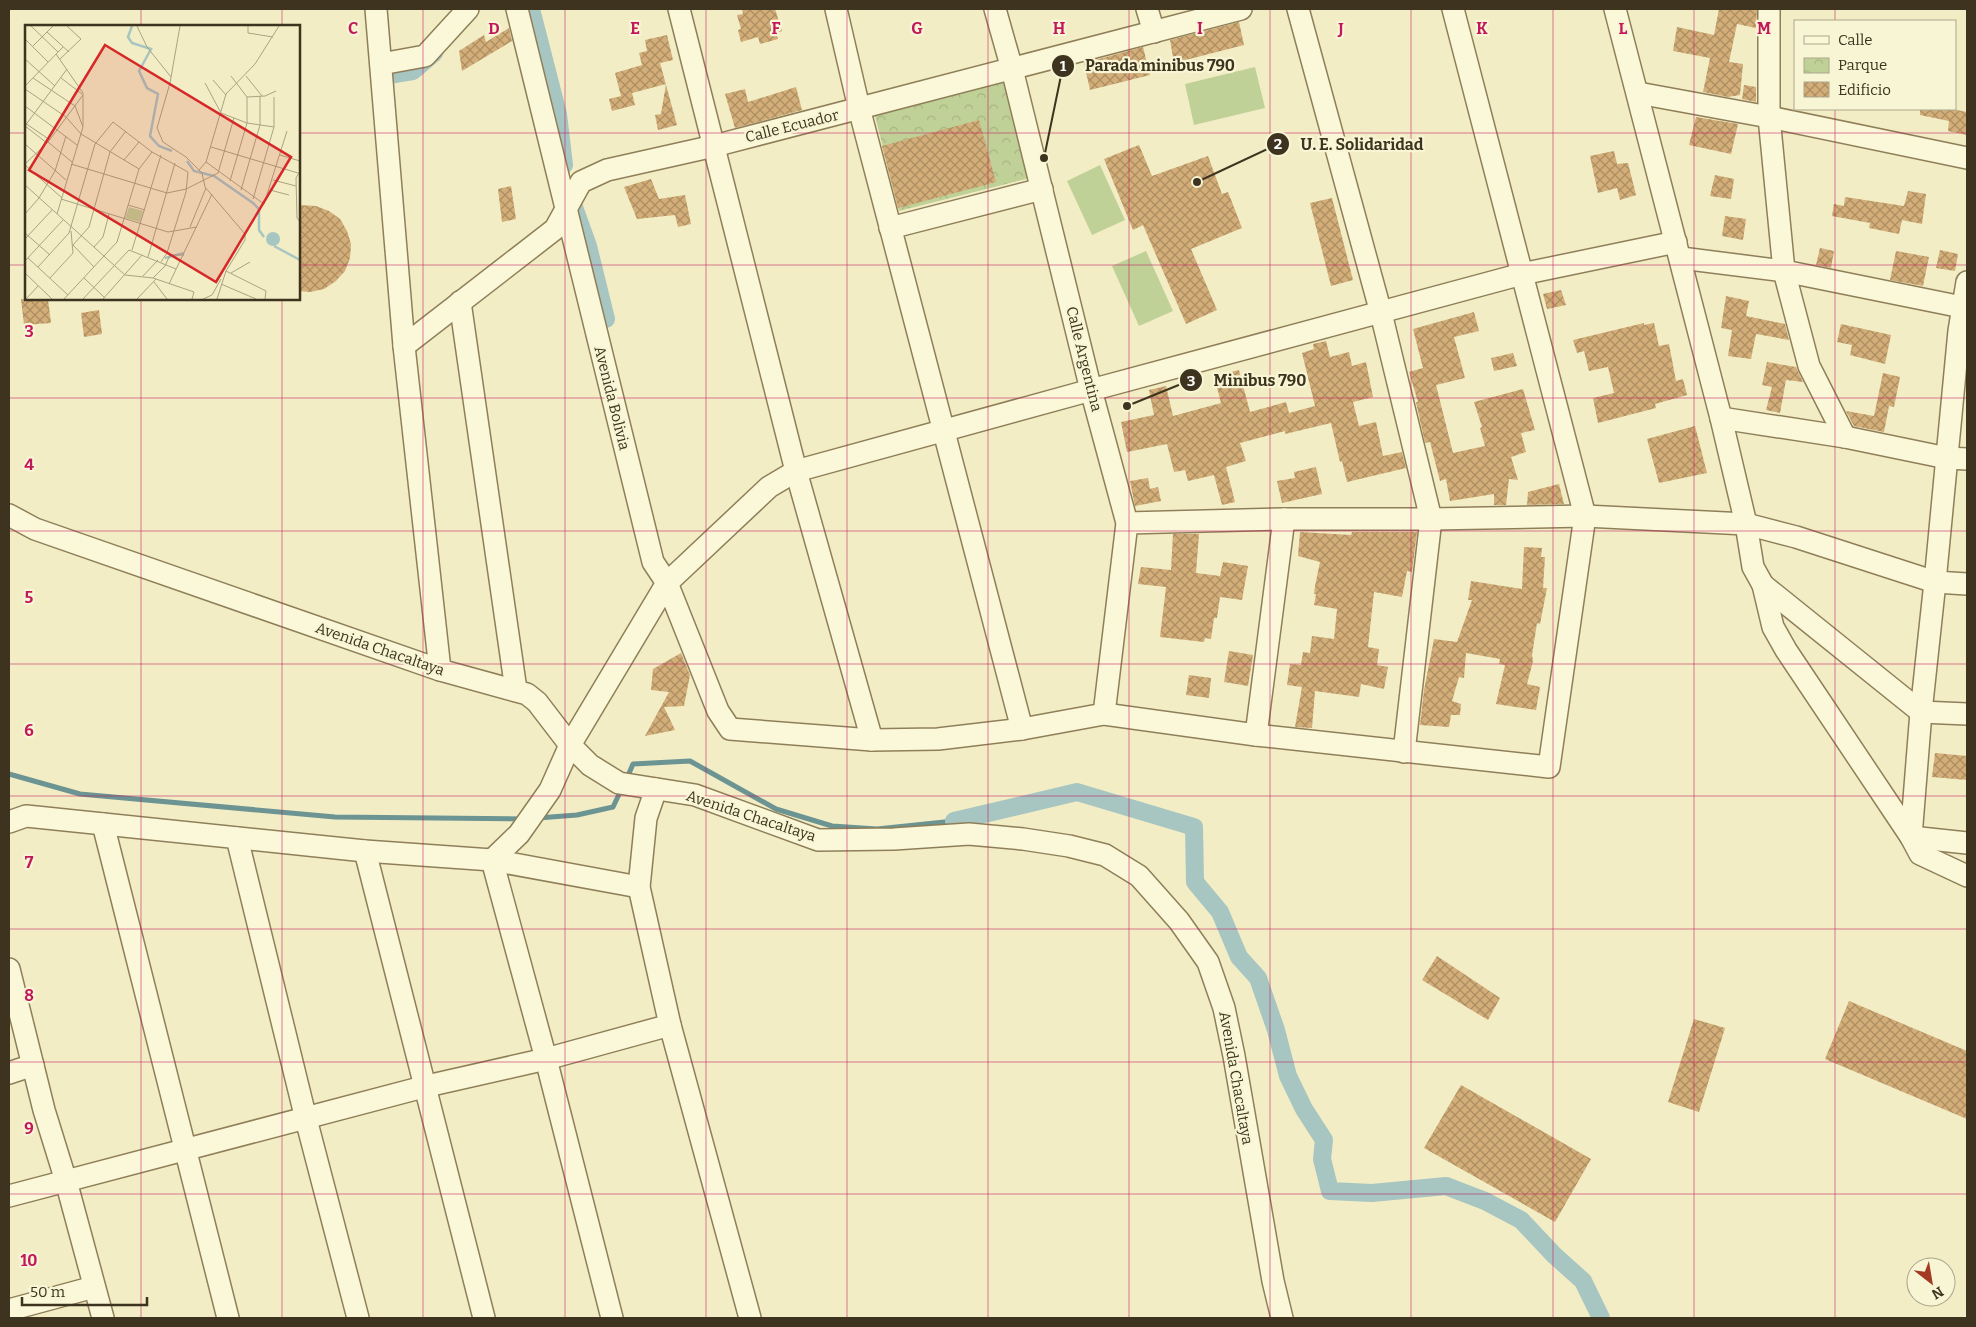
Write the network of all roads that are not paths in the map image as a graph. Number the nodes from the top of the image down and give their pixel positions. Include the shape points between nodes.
1 (376, 9) edge
2 (468, 9) edge
3 (517, 9) edge
4 (679, 9) edge
5 (836, 9) edge
6 (995, 9) edge
7 (1147, 9) edge
8 (1242, 9) edge
9 (1298, 9) edge
10 (1453, 9) edge
11 (1615, 9) edge
12 (1769, 9) edge
13 (1154, 32) junction
14 (381, 64) junction
15 (1012, 69) junction
16 (1638, 94) junction
17 (859, 108) junction
18 (1770, 117) junction
19 (714, 146) junction
20 (1967, 158) edge
21 (1042, 189) junction
22 (565, 209) junction
23 (890, 228) junction
24 (1678, 250) junction
25 (1784, 271) junction
26 (1522, 274) junction
27 (1966, 292) edge
28 (460, 302) junction
29 (1381, 313) junction
30 (1963, 331) edge
31 (404, 346) junction
32 (1091, 390) junction
33 (1721, 418) junction
34 (944, 430) junction
35 (1845, 437) junction
36 (1957, 458) edge
37 (796, 471) junction
38 (9, 515) edge
39 (1585, 516) junction
40 (1284, 518) junction
41 (1431, 519) junction
42 (1128, 523) junction
43 (1746, 524) junction
44 (667, 582) junction
45 (1935, 582) junction
46 (1967, 584) edge
47 (1763, 585) junction
48 (440, 670) junction
49 (516, 690) junction
50 (1921, 712) junction
51 (1104, 714) junction
52 (1967, 714) edge
53 (1022, 729) junction
54 (1256, 735) junction
55 (872, 740) junction
56 (570, 745) junction
57 (1404, 752) junction
58 (656, 789) junction
59 (9, 822) edge
60 (103, 824) junction
61 (1911, 837) junction
62 (237, 838) junction
63 (1967, 843) edge
64 (365, 851) junction
65 (492, 860) junction
66 (1967, 876) edge
67 (639, 887) junction
68 (9, 972) edge
69 (670, 1025) junction
70 (546, 1059) junction
71 (32, 1065) junction
72 (9, 1073) edge
73 (427, 1086) junction
74 (306, 1119) junction
75 (186, 1150) junction
76 (66, 1181) junction
77 (9, 1196) edge
78 (94, 1287) junction
79 (9, 1310) edge
80 (103, 1318) edge
81 (228, 1318) edge
82 (358, 1318) edge
83 (484, 1318) edge
84 (612, 1318) edge
85 (750, 1318) edge
86 (1282, 1318) edge

1 - 14 street
2 - 14 street via 426,56
3 - 22 street, Avenida Bolivia
4 - 19 street
5 - 17 street
6 - 15 street, Calle Argentina
7 - 13 street
8 - 13 street, Calle Ecuador
9 - 29 street
10 - 26 street
11 - 16 street
12 - 18 street
13 - 15 street, Calle Ecuador
14 - 31 street
15 - 17 street, Calle Ecuador
15 - 21 street, Calle Argentina
16 - 18 street
16 - 24 street
17 - 19 street, Calle Ecuador
17 - 23 street
18 - 20 street
18 - 25 street
19 - 22 street, Calle Ecuador via 607,170 580,182
19 - 37 street
21 - 23 street
21 - 32 street, Calle Argentina
22 - 28 street, Calle Ecuador via 555,229
22 - 44 street, Avenida Bolivia via 652,562
23 - 34 street
24 - 25 street
24 - 26 street
24 - 33 street
25 - 27 street
25 - 35 street via 1809,366
26 - 29 street
26 - 39 street
27 - 30 street
28 - 31 street, Calle Ecuador
28 - 49 street
29 - 32 street
29 - 41 street
30 - 36 street
31 - 48 street
32 - 34 street
32 - 42 street, Calle Argentina
33 - 35 street
33 - 43 street
34 - 37 street
34 - 53 street
35 - 36 street
36 - 45 street
37 - 44 street via 769,487
37 - 55 street
38 - 48 street, Avenida Chacaltaya via 35,529
39 - 41 street
39 - 43 street
39 - 57 street via 1549,767
40 - 41 street
40 - 42 street
40 - 54 street
41 - 57 street
42 - 51 street, Calle Argentina
43 - 45 street
43 - 47 street via 1753,567
44 - 55 street, Avenida Bolivia via 718,711 730,729
44 - 56 street
45 - 46 street
45 - 50 street
47 - 50 street
47 - 61 street via 1772,627
48 - 49 street, Avenida Chacaltaya
49 - 56 street, Avenida Chacaltaya via 537,702
50 - 52 street
50 - 61 street
51 - 53 street
51 - 54 street
53 - 55 street via 938,739
54 - 57 street
56 - 58 street, Avenida Chacaltaya via 590,765 619,783
56 - 65 street via 550,790 519,834
58 - 67 street via 646,818
58 - 86 street, Avenida Chacaltaya via 695,795 818,840 969,834 1022,839 1105,855 1139,876 1179,921 1208,962 1224,1008
59 - 60 street via 30,816
60 - 62 street
60 - 75 street
61 - 63 street
61 - 66 street via 1920,854
62 - 64 street
62 - 74 street
64 - 65 street
64 - 73 street
65 - 67 street
65 - 70 street
67 - 69 street
68 - 71 street
69 - 70 street
69 - 85 street
70 - 73 street
70 - 84 street
71 - 72 street
71 - 76 street
73 - 74 street
73 - 83 street
74 - 75 street
74 - 82 street
75 - 76 street
75 - 81 street
76 - 77 street
76 - 78 street
78 - 79 street
78 - 80 street

